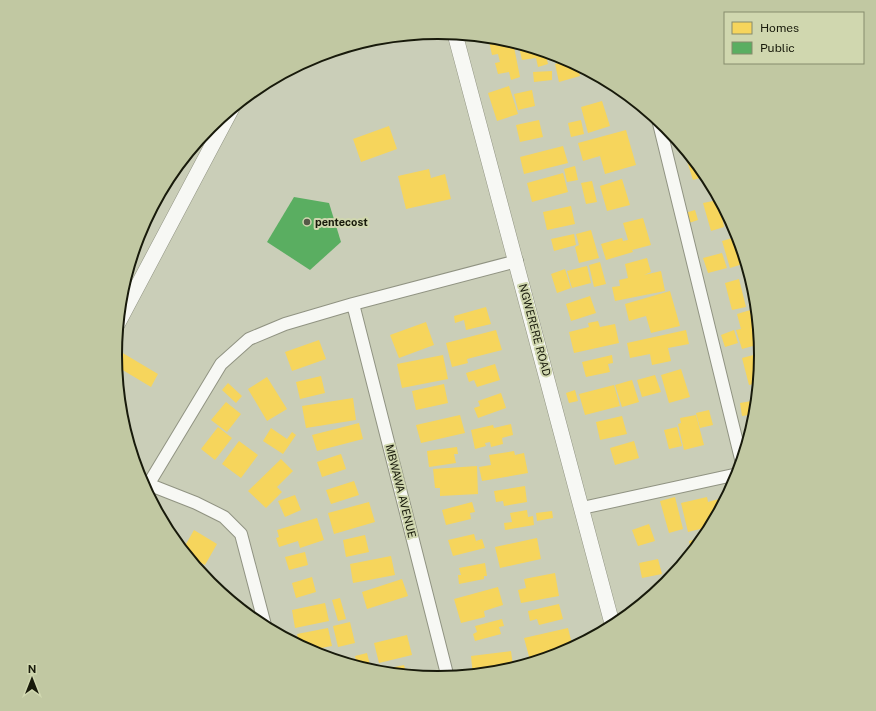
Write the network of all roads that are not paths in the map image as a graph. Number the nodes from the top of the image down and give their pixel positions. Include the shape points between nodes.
1 (457, 40) edge
2 (216, 130) edge
3 (661, 131) edge
4 (516, 261) junction
5 (353, 304) junction
6 (125, 309) edge
7 (739, 452) edge
8 (731, 476) edge
9 (147, 480) edge
10 (151, 487) edge
11 (582, 508) junction
12 (264, 620) edge
13 (611, 621) edge
14 (446, 672) edge

1 - 4 street, NGWERERE ROAD
2 - 6 street
3 - 7 street
4 - 5 street
4 - 11 street, NGWERERE ROAD
5 - 9 street via 284,324 249,339 221,364
5 - 14 street, MBWAWA AVENUE
8 - 11 street
10 - 12 street via 196,503 224,517 241,534
11 - 13 street, NGWERERE ROAD

